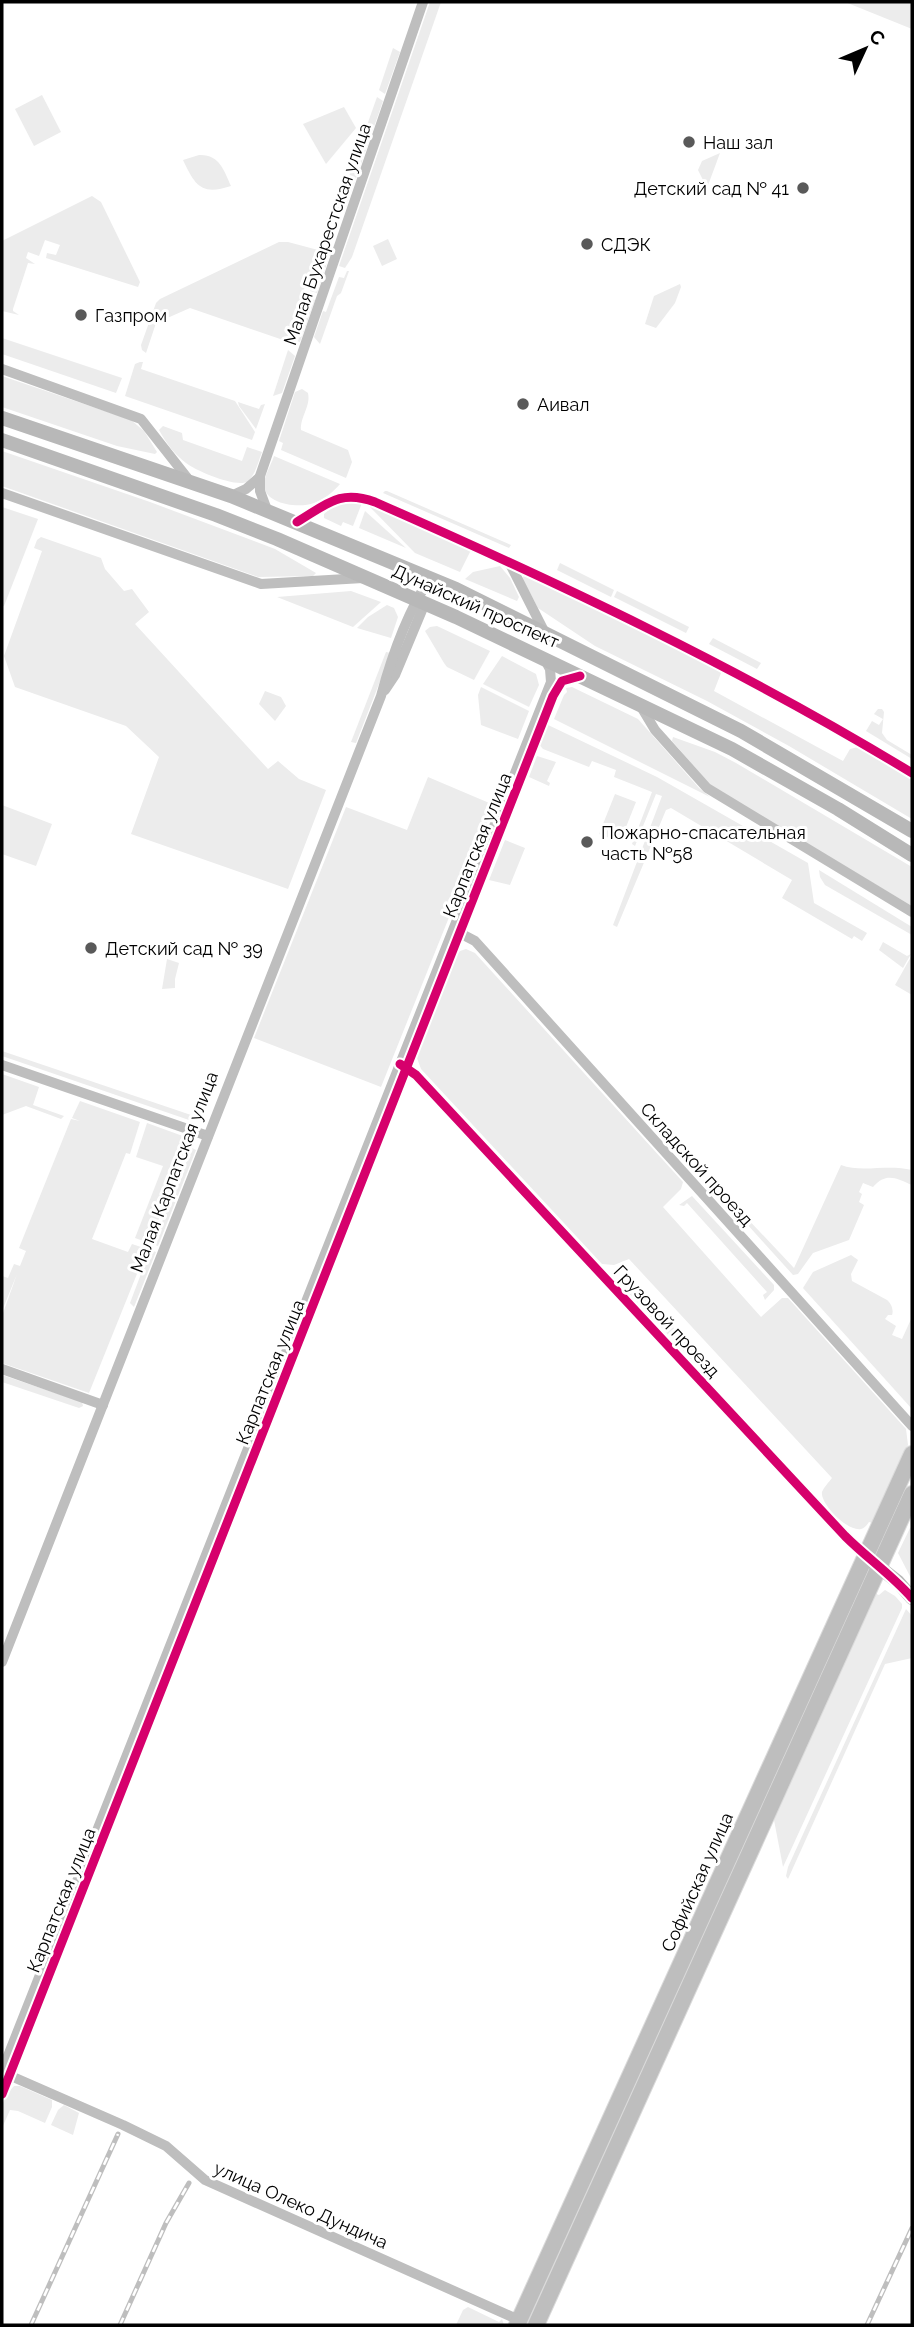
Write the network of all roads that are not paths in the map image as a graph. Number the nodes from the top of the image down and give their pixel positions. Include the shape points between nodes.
1 (423, 2) edge
2 (2, 369) edge
3 (2, 418) edge
4 (2, 440) edge
5 (260, 476) junction
6 (189, 481) junction
7 (2, 493) edge
8 (231, 496) junction
9 (267, 510) junction
10 (297, 522) junction
11 (519, 572) junction
12 (366, 578) junction
13 (430, 578) junction
14 (421, 601) junction
15 (545, 633) junction
16 (543, 658) junction
17 (580, 676) junction
18 (640, 704) junction
19 (912, 773) edge
20 (912, 831) edge
21 (912, 855) edge
22 (912, 912) edge
23 (457, 931) junction
24 (2, 1065) edge
25 (403, 1066) junction
26 (208, 1136) junction
27 (2, 1369) edge
28 (103, 1405) junction
29 (912, 1426) edge
30 (912, 1454) edge
31 (912, 1494) edge
32 (873, 1561) junction
33 (912, 1598) edge
34 (2, 1662) edge
35 (4, 2072) edge
36 (2, 2094) edge
37 (518, 2323) edge
38 (536, 2325) edge

1 - 5 street, Малая Бухарестская улица
2 - 6 street via 141,419
3 - 6 main road, Дунайский проспект
4 - 12 main road, Дунайский проспект via 216,515
5 - 8 street
5 - 9 street
6 - 8 main road, Дунайский проспект
7 - 12 street via 261,584
8 - 9 main road, Дунайский проспект
9 - 10 main road, Дунайский проспект
10 - 11 street via 345,496 355,496 509,561
10 - 13 main road, Дунайский проспект
11 - 15 street
11 - 19 street via 731,670
12 - 14 main road, Дунайский проспект
13 - 14 main road, Малая Карпатская улица
13 - 15 main road, Дунайский проспект
14 - 16 main road, Дунайский проспект
14 - 26 street, Малая Карпатская улица
15 - 20 main road, Дунайский проспект via 741,731
16 - 17 main road, Дунайский проспект
16 - 23 street, Карпатская улица via 551,682
17 - 18 main road, Дунайский проспект
17 - 23 street, Карпатская улица via 558,685
18 - 21 main road, Дунайский проспект via 732,748
18 - 22 street via 655,730 708,789
23 - 25 street, Карпатская улица
23 - 29 street, Складской проезд via 483,950
24 - 26 street
25 - 32 street, Грузовой проезд
25 - 35 street, Карпатская улица
26 - 28 street, Малая Карпатская улица
27 - 28 street
28 - 34 street, Малая Карпатская улица
30 - 32 main road, Софийская улица
31 - 32 main road, Софийская улица
32 - 33 main road, Грузовой проезд
32 - 37 main road, Софийская улица
32 - 38 main road, Софийская улица
35 - 36 street, Карпатская улица
35 - 37 street, улица Олеко Дундича via 166,2146 205,2180

